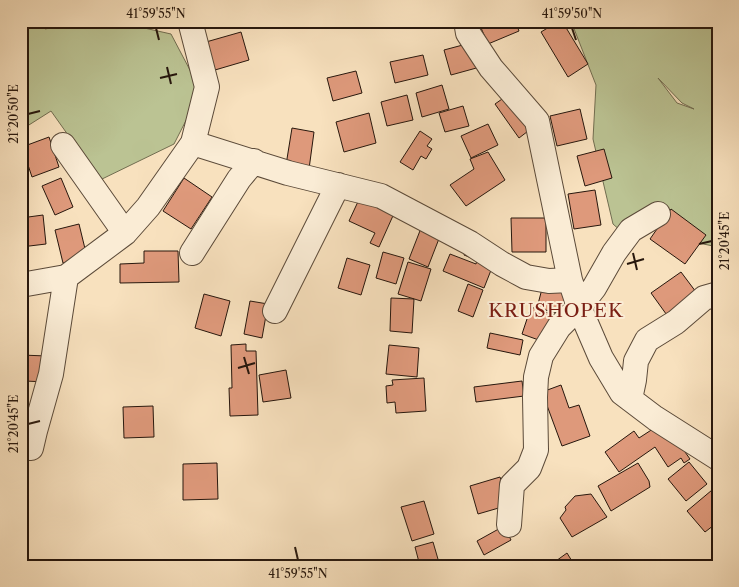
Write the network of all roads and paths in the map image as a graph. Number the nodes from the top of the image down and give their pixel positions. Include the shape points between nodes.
1 (190, 21) edge
2 (466, 21) edge
3 (194, 143) junction
4 (63, 145) dead end
5 (254, 161) junction
6 (338, 185) junction
7 (658, 214) dead end
8 (125, 233) junction
9 (192, 252) dead end
10 (66, 277) junction
11 (570, 280) junction
12 (21, 285) edge
13 (718, 294) edge
14 (579, 307) junction
15 (274, 311) dead end
16 (630, 398) junction
17 (32, 448) dead end
18 (718, 458) edge
19 (509, 525) dead end

1 - 3 street via 206,87
2 - 11 street via 468,34 491,68 537,121
3 - 5 street
3 - 8 street
4 - 8 street
5 - 6 street
5 - 9 street
6 - 11 street via 381,196 526,277
6 - 15 street
7 - 14 street via 631,230
8 - 10 street
10 - 12 street
10 - 17 street via 51,374
11 - 14 street
13 - 16 street via 704,298 676,322 647,340 636,361
14 - 16 street via 600,358 622,393
14 - 19 street via 559,327 542,356 536,377 536,450 529,468 512,485
16 - 18 street

